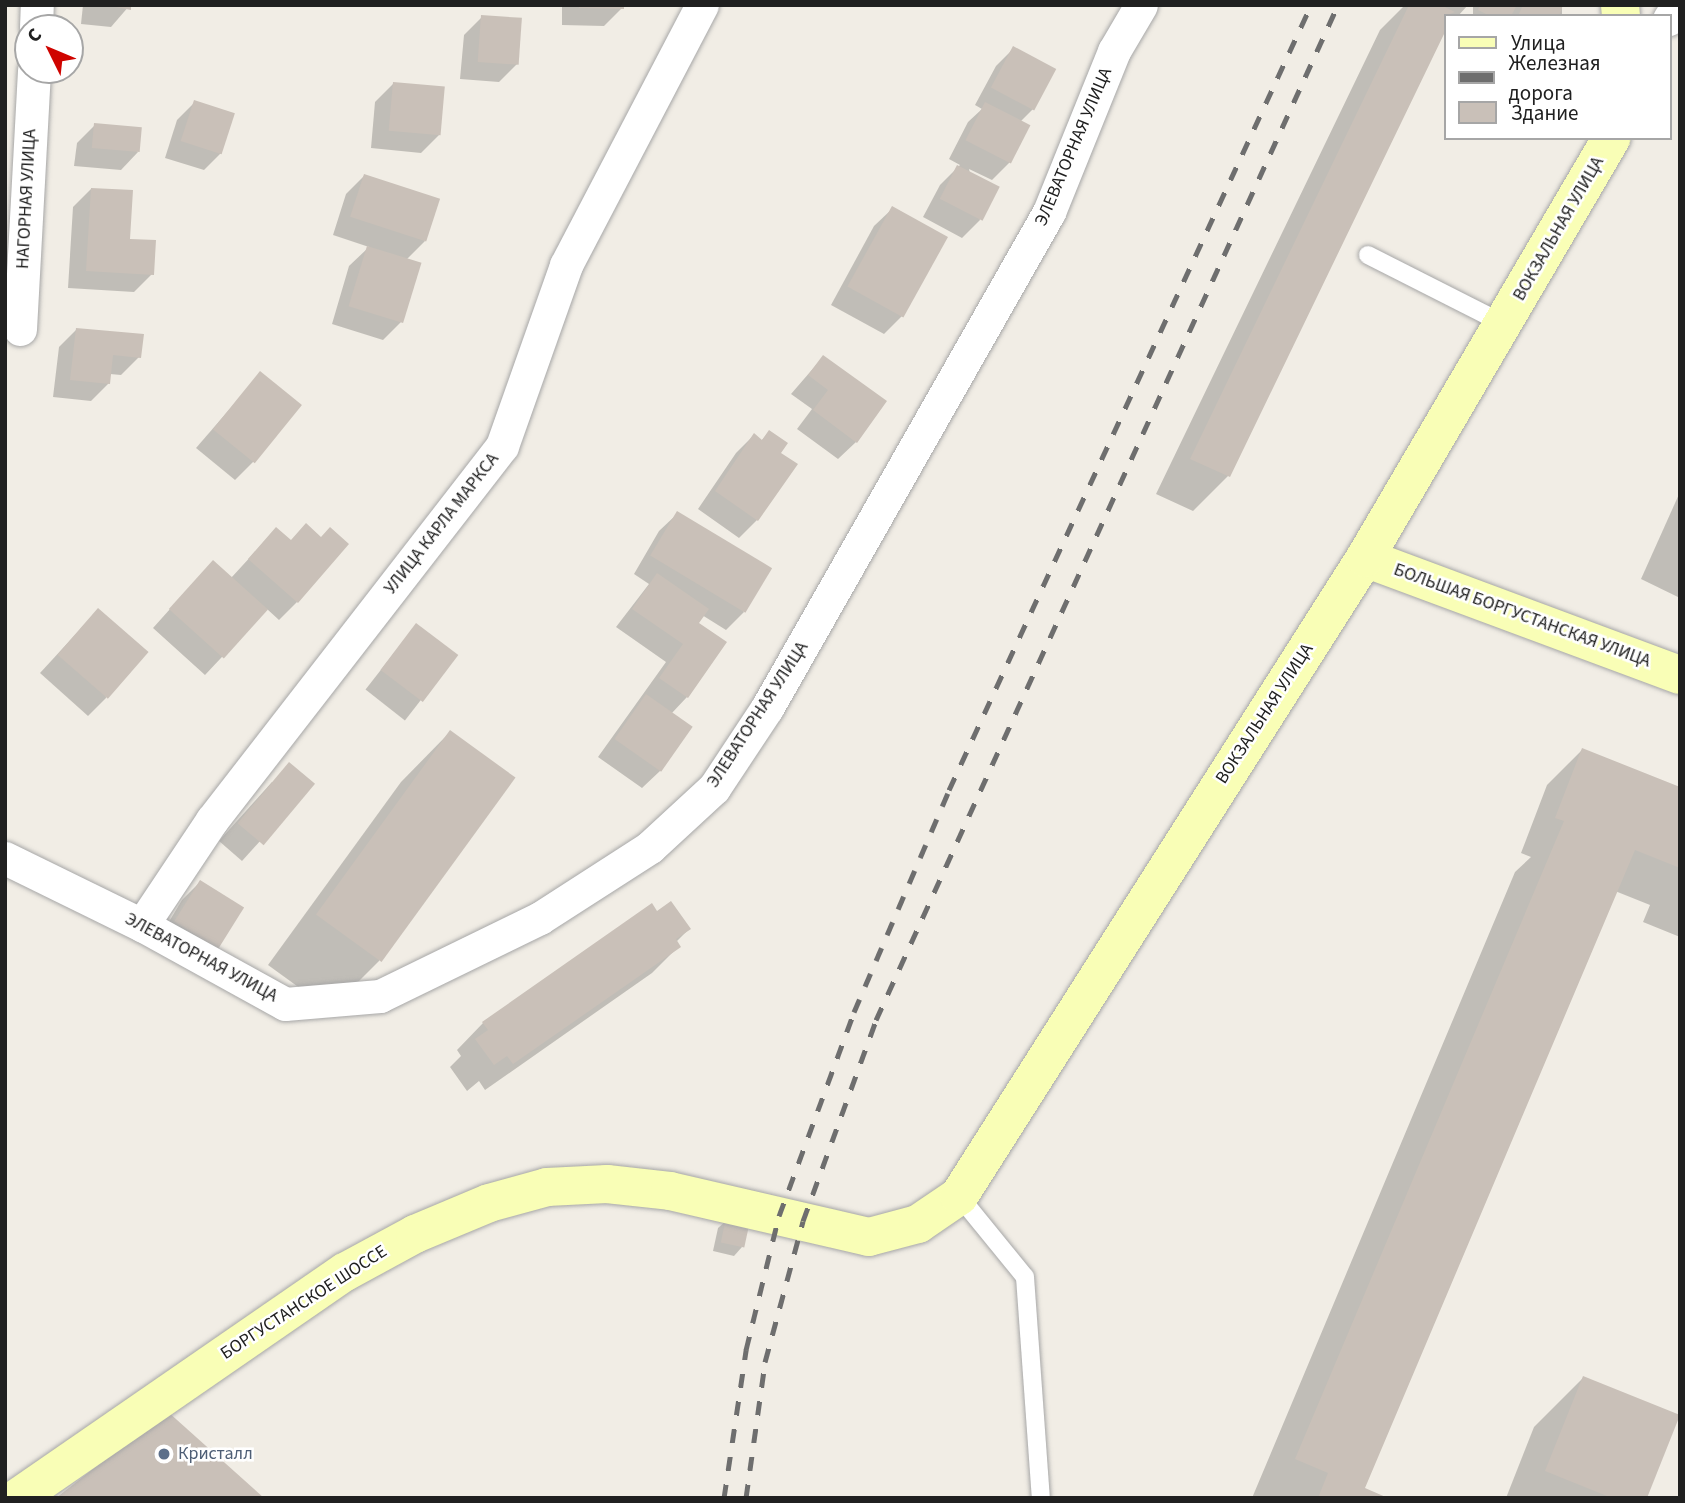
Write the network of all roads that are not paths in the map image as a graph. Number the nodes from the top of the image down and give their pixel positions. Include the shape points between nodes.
1 (702, 5) edge
2 (1141, 5) edge
3 (33, 84) edge
4 (1610, 140) edge
5 (1368, 255) dead end
6 (1504, 324) junction
7 (20, 329) dead end
8 (1364, 558) junction
9 (1680, 675) edge
10 (5, 858) edge
11 (142, 925) junction
12 (960, 1196) junction
13 (869, 1237) joint
14 (17, 1498) edge
15 (1041, 1498) edge

1 - 11 street, УЛИЦА КАРЛА МАРКСА via 566,265 502,446 212,820
2 - 11 street, ЭЛЕВАТОРНАЯ УЛИЦА via 1114,51 1049,212 957,382 767,708 714,788 687,814 650,847 540,918 380,996 285,1004
3 - 7 street, НАГОРНАЯ УЛИЦА
4 - 6 street, ВОКЗАЛЬНАЯ УЛИЦА
5 - 6 lane
6 - 8 street, ВОКЗАЛЬНАЯ УЛИЦА
8 - 9 street, БОЛЬШАЯ БОРГУСТАНСКАЯ УЛИЦА
8 - 12 street, ВОКЗАЛЬНАЯ УЛИЦА
10 - 11 street, ЭЛЕВАТОРНАЯ УЛИЦА
12 - 13 street, ВОКЗАЛЬНАЯ УЛИЦА via 918,1224
12 - 15 lane via 1025,1277
13 - 14 street, БОРГУСТАНСКОЕ ШОССЕ via 670,1191 607,1184 547,1187 489,1203 415,1234 345,1272

